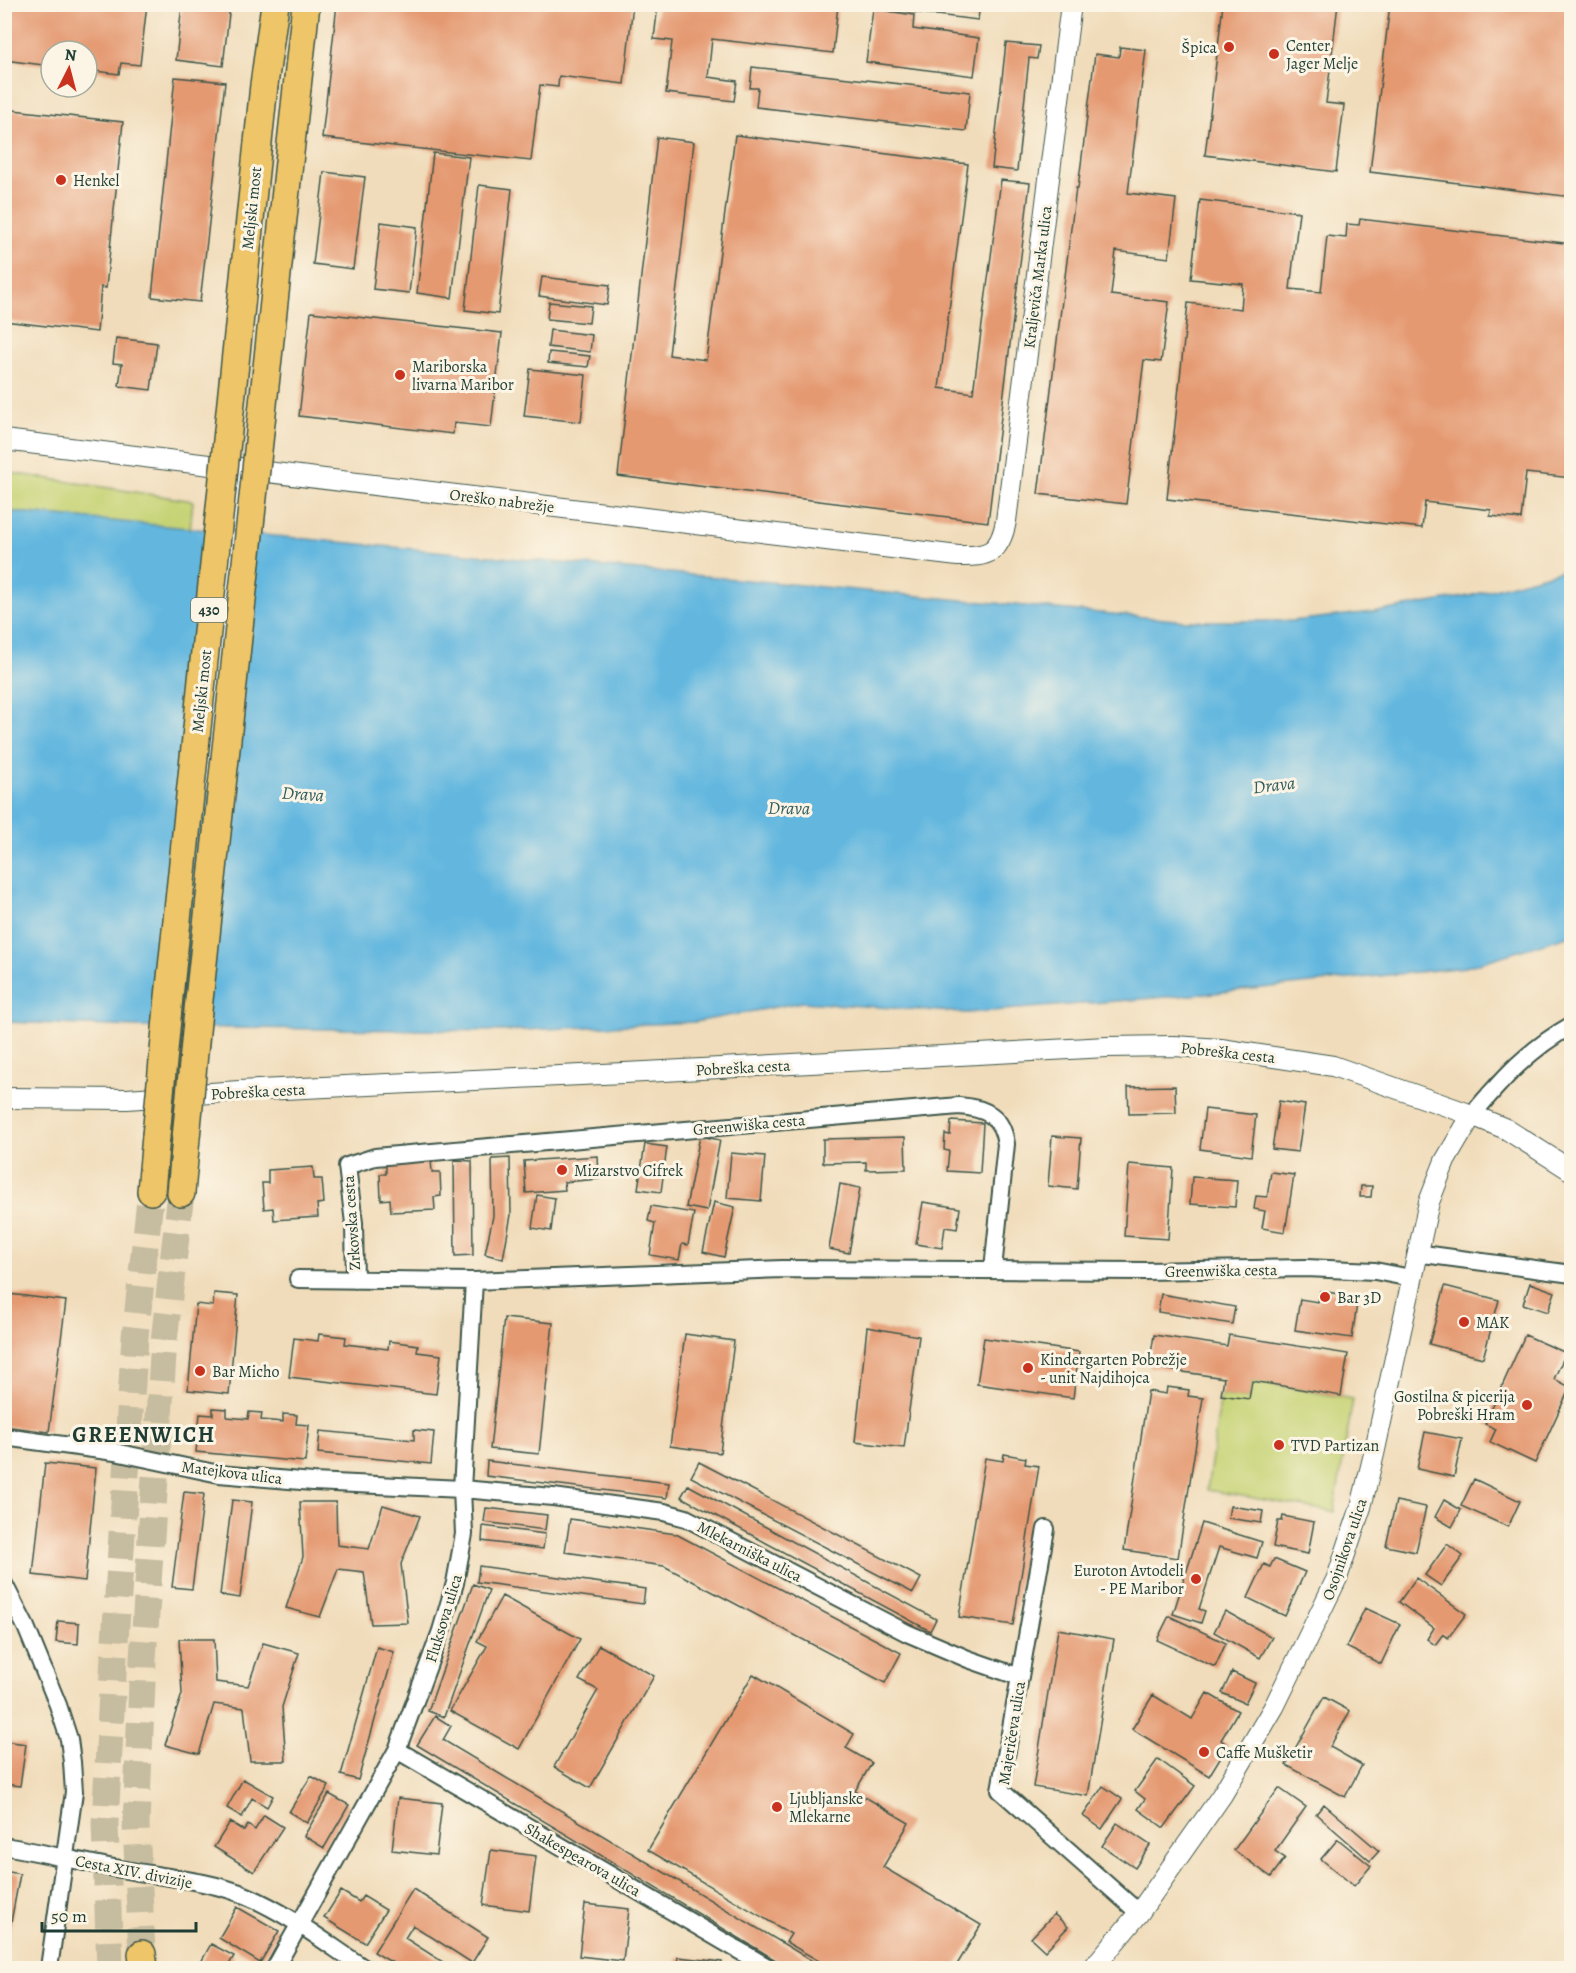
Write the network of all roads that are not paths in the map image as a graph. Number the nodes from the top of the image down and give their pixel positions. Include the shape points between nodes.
1 (275, 4) edge
2 (306, 4) edge
3 (1071, 4) edge
4 (4, 440) edge
5 (241, 468) junction
6 (996, 547) joint
7 (1572, 1024) edge
8 (177, 1096) junction
9 (4, 1098) edge
10 (1472, 1115) junction
11 (347, 1166) joint
12 (1572, 1171) edge
13 (151, 1191) tunnel mouth
14 (181, 1193) tunnel mouth
15 (1416, 1253) junction
16 (993, 1269) junction
17 (1572, 1274) edge
18 (1411, 1278) junction
19 (298, 1279) dead end
20 (355, 1280) junction
21 (474, 1281) junction
22 (4, 1437) edge
23 (462, 1489) junction
24 (1046, 1529) dead end
25 (4, 1584) edge
26 (1020, 1677) junction
27 (397, 1750) junction
28 (4, 1846) edge
29 (66, 1857) junction
30 (1139, 1913) junction
31 (300, 1925) junction
32 (50, 1968) edge
33 (275, 1968) edge
34 (364, 1968) edge
35 (769, 1968) edge
36 (1093, 1968) edge

1 - 13 highway, Meljski most / 430, bridge
2 - 14 highway, Meljski most / 430, bridge
3 - 6 street, Kraljeviča Marka ulica via 1006,522
4 - 5 street, Oreško nabrežje
5 - 6 street, Oreško nabrežje via 958,556 986,555
5 - 8 street, Meljski most
7 - 10 street via 1545,1040 1507,1073
8 - 9 street, Pobreška cesta
8 - 10 street, Pobreška cesta via 1173,1046 1333,1066
10 - 12 street, Pobreška cesta via 1506,1129
10 - 15 street, Osojnikova ulica via 1444,1161
11 - 16 street, Greenwiška cesta via 375,1157 974,1107 988,1112 1005,1131
11 - 20 street, Zrkovska cesta
15 - 17 street
15 - 18 street, Osojnikova ulica
16 - 18 street, Greenwiška cesta via 1306,1268 1375,1271
16 - 21 street, Greenwiška cesta via 782,1269
18 - 30 street, Osojnikova ulica via 1374,1454 1337,1578 1252,1747
19 - 20 street, Greenwiška cesta
20 - 21 street, Greenwiška cesta
21 - 23 street, Fluksova ulica
22 - 23 street, Matejkova ulica via 115,1452 219,1474
23 - 26 street, Mlekarniška ulica via 641,1508 686,1518 907,1633
23 - 27 street, Fluksova ulica via 464,1534 455,1583
24 - 26 street, Majeričeva ulica
25 - 29 street, Cesta XIV. divizije via 26,1627 69,1739 74,1792
26 - 30 street, Majeričeva ulica via 1000,1790
27 - 31 street, Fluksova ulica
27 - 35 street, Shakespearova ulica
28 - 29 street
29 - 31 street, Cesta XIV. divizije via 231,1890
29 - 32 street
30 - 36 street, Osojnikova ulica
31 - 33 street
31 - 34 street, Cesta XIV. divizije

